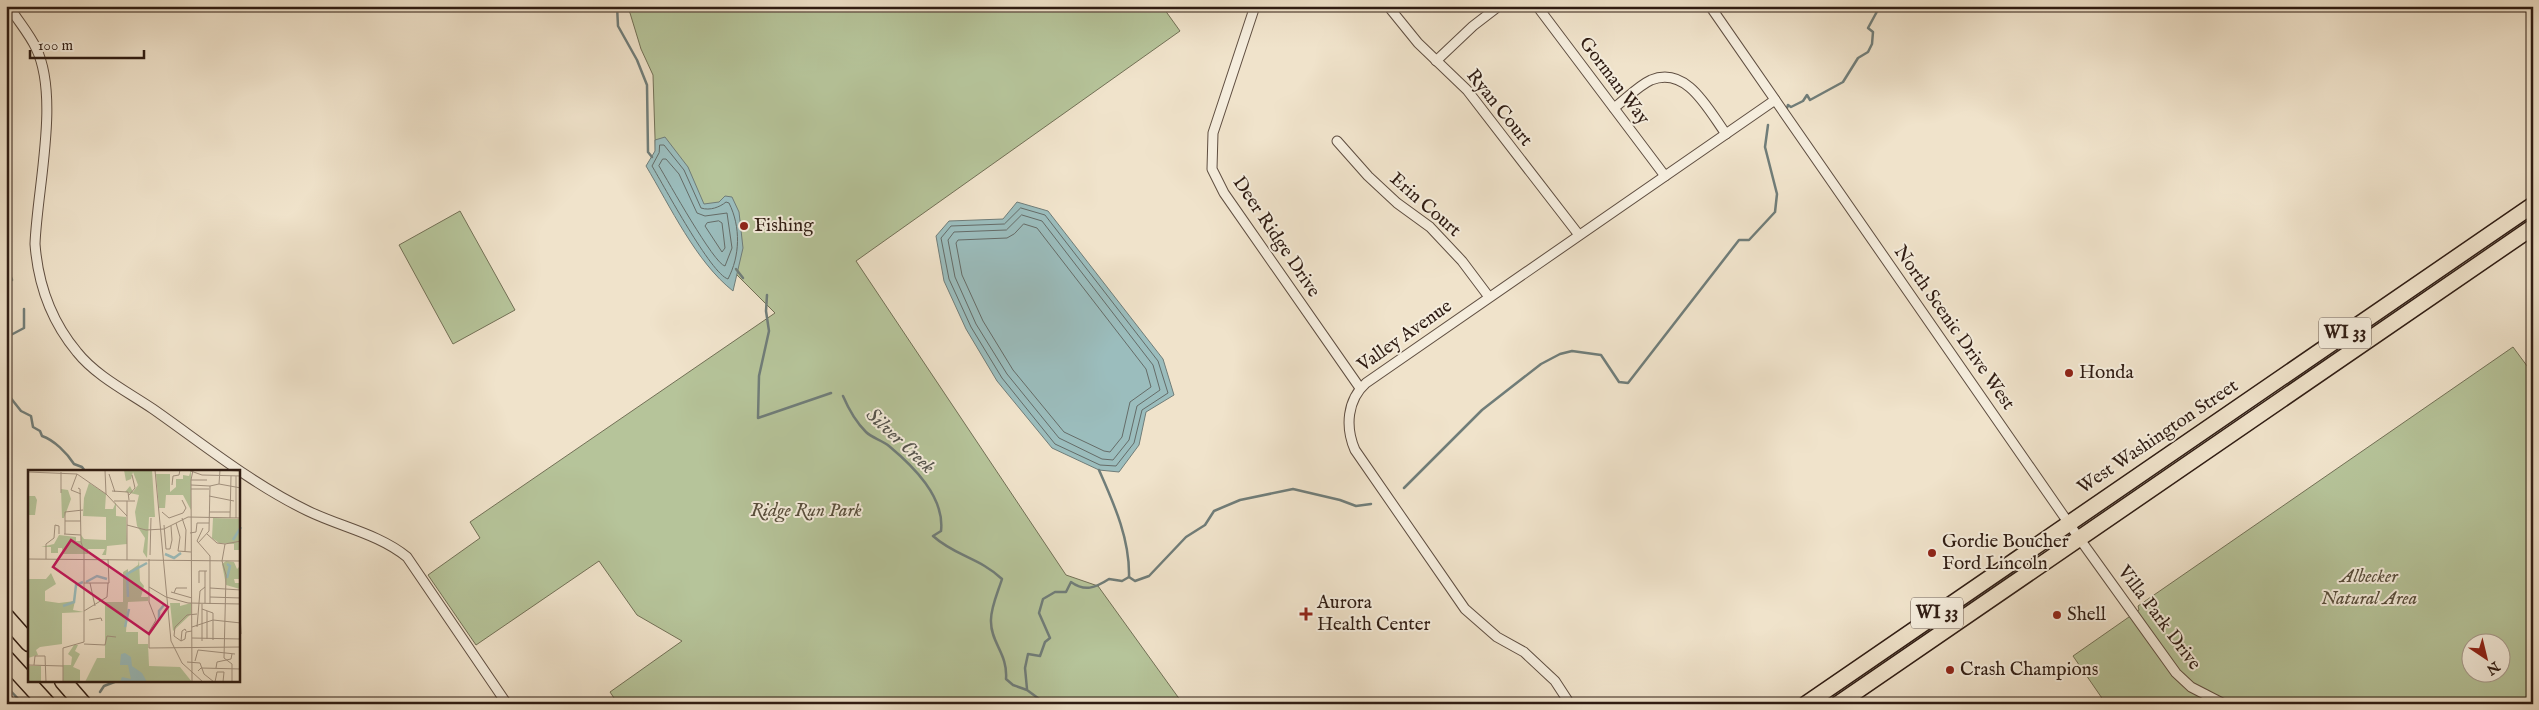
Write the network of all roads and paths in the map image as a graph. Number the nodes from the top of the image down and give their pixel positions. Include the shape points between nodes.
1 (8, 6) edge
2 (1255, 6) edge
3 (1388, 6) edge
4 (1499, 6) edge
5 (1538, 6) edge
6 (1710, 6) edge
7 (1436, 61) junction
8 (1775, 100) junction
9 (1614, 108) junction
10 (1726, 134) junction
11 (1337, 141) dead end
12 (1665, 176) junction
13 (2533, 205) edge
14 (2533, 227) edge
15 (1579, 235) junction
16 (1489, 297) junction
17 (1360, 388) junction
18 (239, 470) edge
19 (240, 471) edge
20 (2069, 523) junction
21 (2079, 538) junction
22 (6, 617) edge
23 (28, 642) edge
24 (6, 659) edge
25 (64, 682) edge
26 (47, 704) edge
27 (83, 704) edge
28 (507, 704) edge
29 (1570, 704) edge
30 (1806, 704) edge
31 (1838, 704) edge
32 (2224, 704) edge

1 - 18 street via 36,48 45,82 46,128 35,244 36,263 46,300 67,339 92,367
2 - 17 street, Deer Ridge Drive via 1213,133 1212,169 1224,193
3 - 7 street, Ryan Court
4 - 7 street
5 - 9 street, Gorman Way
6 - 8 street, North Scenic Drive West
7 - 15 street, Ryan Court via 1467,90
8 - 10 street, Valley Avenue
8 - 20 street, North Scenic Drive West
9 - 10 street via 1651,80 1678,80 1694,89
9 - 12 street, Gorman Way
10 - 12 street, Valley Avenue
11 - 16 street, Erin Court via 1397,203 1430,227 1462,261
12 - 15 street, Valley Avenue
13 - 20 main road, West Washington Street / WI 33
14 - 21 main road, West Washington Street / WI 33
15 - 16 street, Valley Avenue
16 - 17 street, Valley Avenue
17 - 29 street, Valley Avenue via 1349,410 1350,439 1355,450 1465,610 1497,637 1524,652 1555,681
19 - 28 street via 308,511 391,544 407,557
20 - 21 street, North Scenic Drive West
20 - 30 main road, West Washington Street / WI 33
21 - 31 main road, West Washington Street / WI 33
21 - 32 street, Villa Park Drive via 2176,673 2191,687
22 - 23 highway
24 - 26 highway
25 - 27 highway

